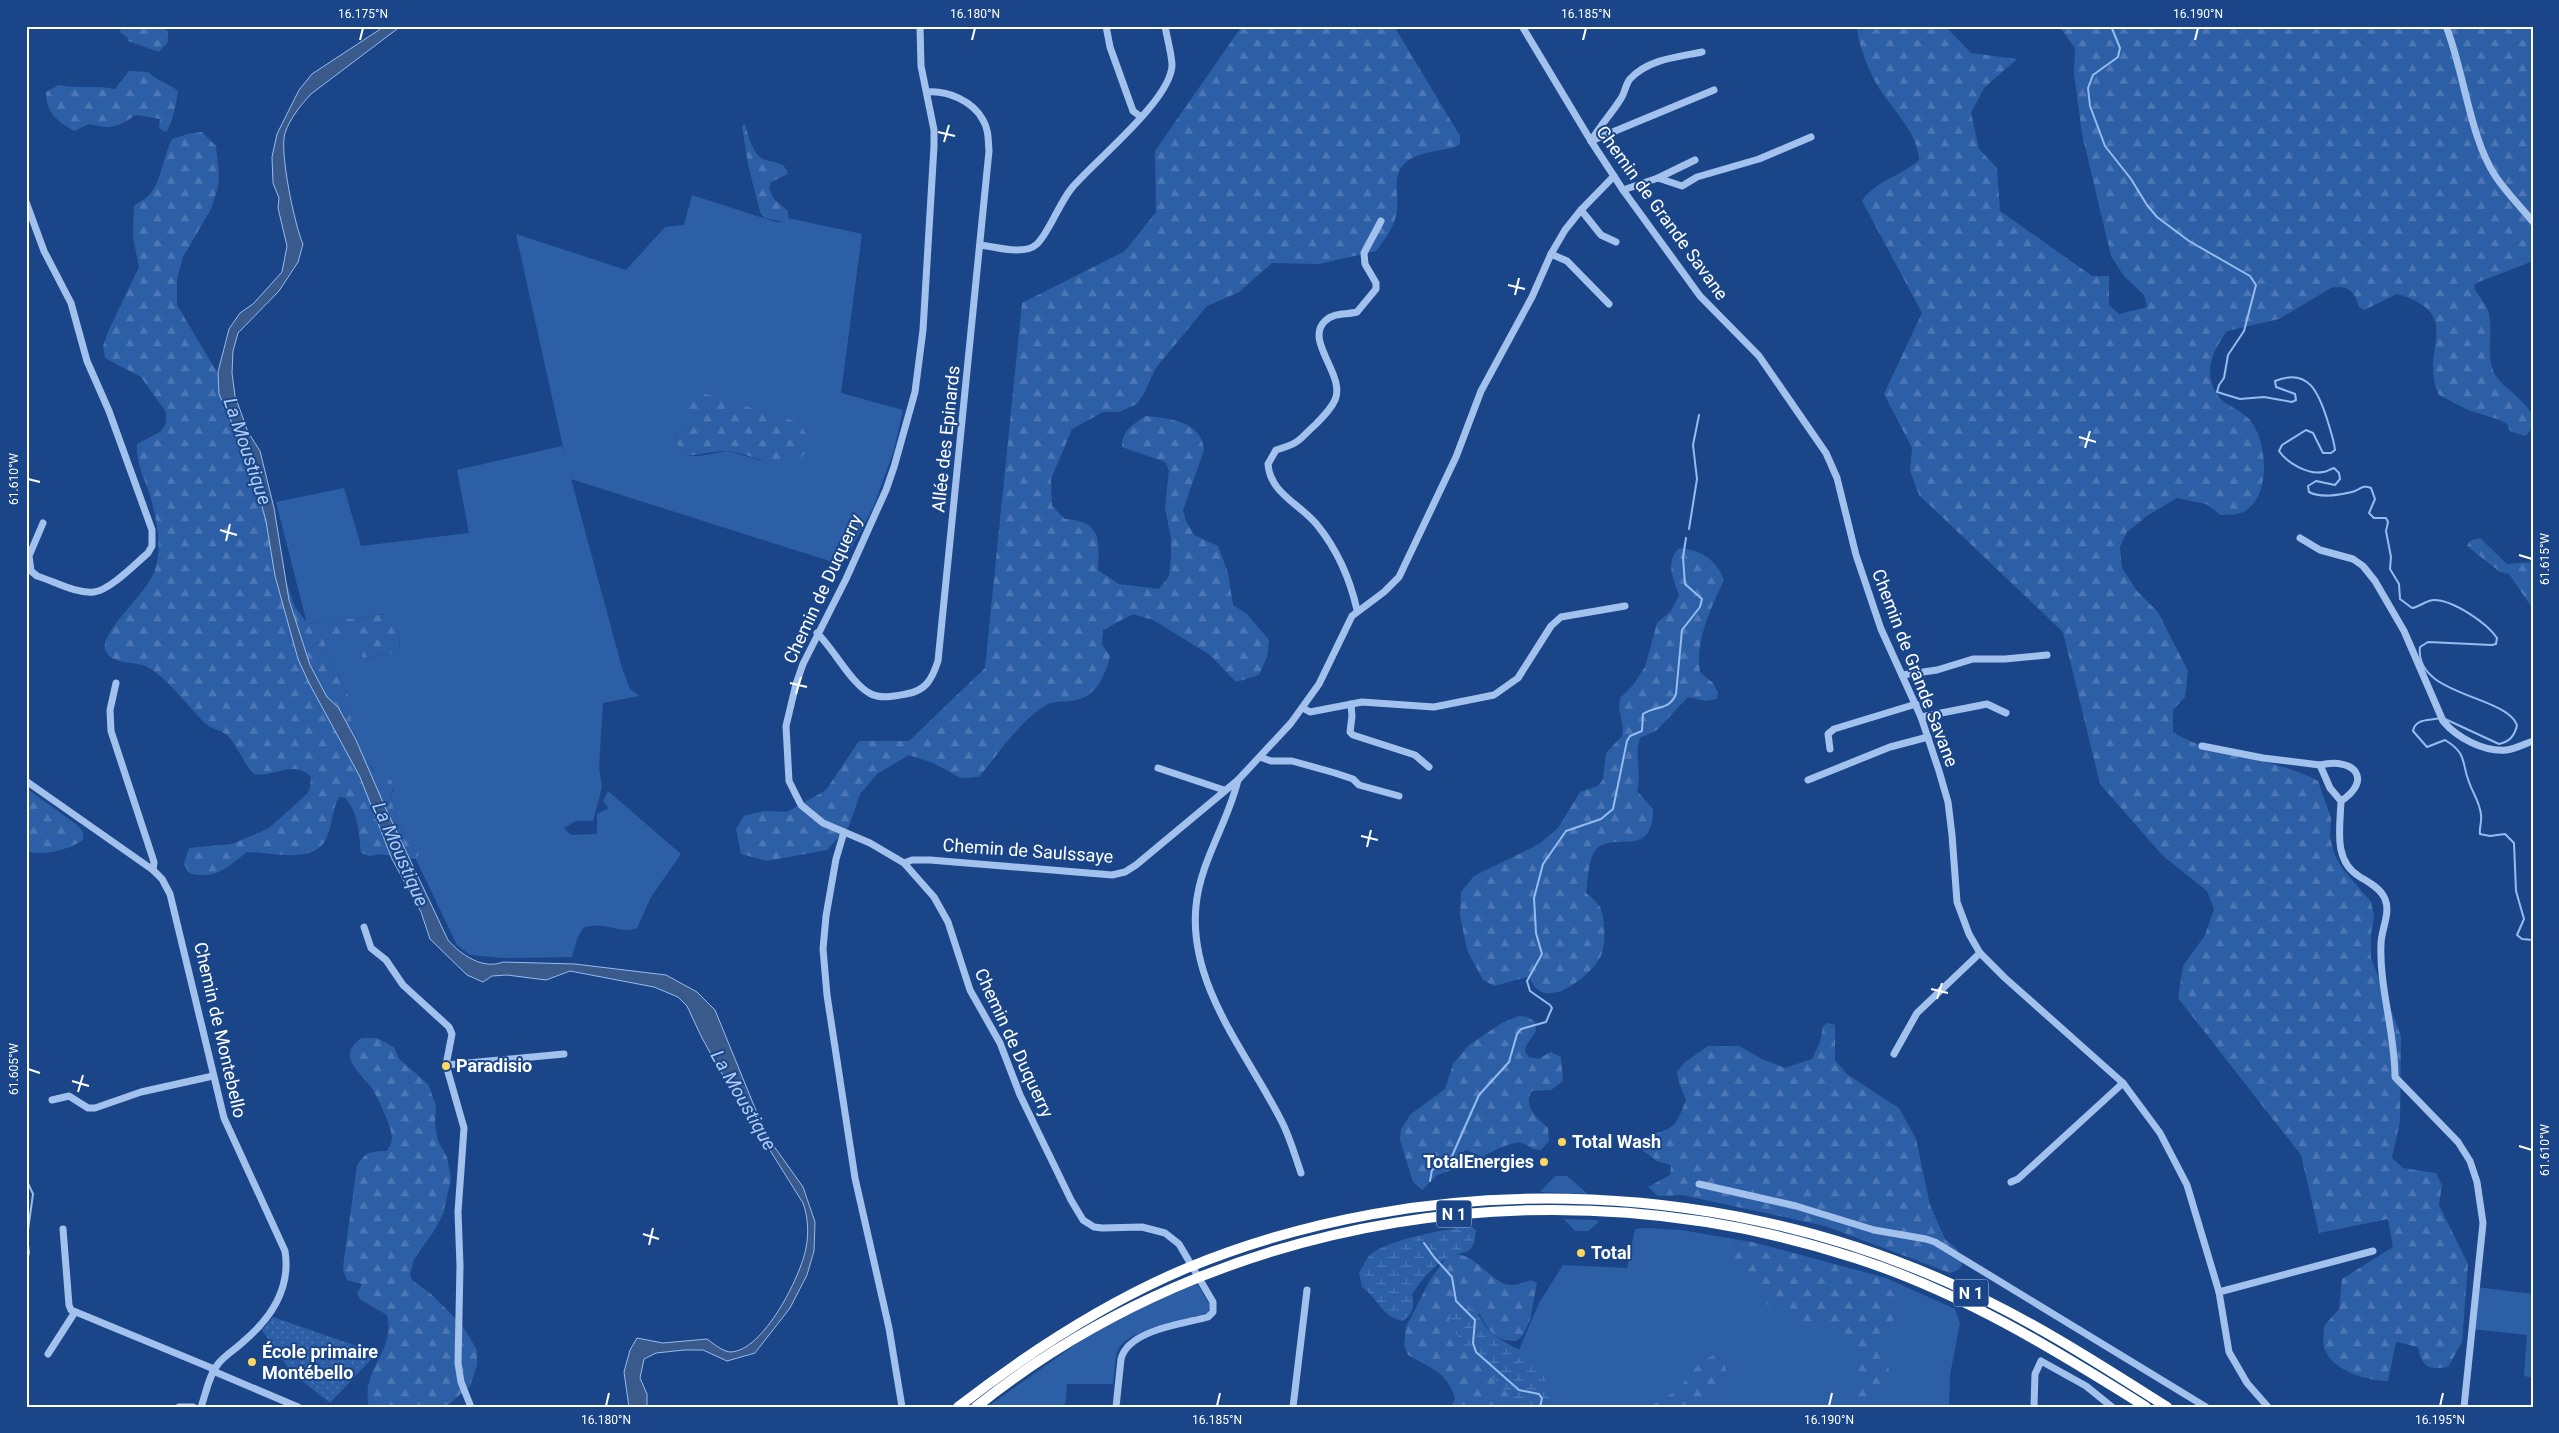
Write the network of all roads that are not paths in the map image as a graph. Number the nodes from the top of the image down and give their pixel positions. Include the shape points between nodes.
1 (920, 26) edge
2 (1106, 26) edge
3 (1165, 26) edge
4 (1522, 26) edge
5 (2446, 26) edge
6 (1702, 52) dead end
7 (1714, 90) dead end
8 (927, 92) junction
9 (1140, 117) junction
10 (1812, 137) dead end
11 (1591, 141) junction
12 (1695, 160) dead end
13 (1614, 176) junction
14 (1658, 178) junction
15 (1623, 190) junction
16 (26, 202) edge
17 (1581, 210) junction
18 (1381, 221) dead end
19 (2533, 222) edge
20 (1616, 242) dead end
21 (981, 245) junction
22 (1551, 254) junction
23 (1609, 304) dead end
24 (43, 523) dead end
25 (2300, 538) dead end
26 (1625, 606) dead end
27 (1357, 610) junction
28 (818, 633) junction
29 (2047, 656) dead end
30 (1902, 675) junction
31 (116, 683) dead end
32 (1351, 704) junction
33 (1916, 704) junction
34 (1303, 708) junction
35 (2006, 713) dead end
36 (1921, 717) junction
37 (1928, 737) junction
38 (2533, 741) edge
39 (2202, 746) dead end
40 (1830, 748) dead end
41 (1260, 757) junction
42 (2320, 765) junction
43 (1429, 767) dead end
44 (1158, 768) dead end
45 (26, 780) edge
46 (1238, 780) junction
47 (1808, 780) dead end
48 (1224, 790) junction
49 (1399, 796) dead end
50 (2341, 801) junction
51 (844, 832) junction
52 (904, 864) junction
53 (153, 870) junction
54 (364, 927) dead end
55 (1980, 953) junction
56 (564, 1054) dead end
57 (1894, 1054) dead end
58 (446, 1065) junction
59 (214, 1076) junction
60 (2123, 1083) junction
61 (52, 1100) dead end
62 (1301, 1173) dead end
63 (2012, 1182) dead end
64 (1699, 1184) dead end
65 (63, 1229) dead end
66 (2373, 1251) dead end
67 (1307, 1290) dead end
68 (2218, 1292) junction
69 (75, 1312) junction
70 (48, 1354) dead end
71 (214, 1370) junction
72 (2262, 1399) junction
73 (178, 1407) edge
74 (193, 1407) edge
75 (201, 1407) edge
76 (298, 1407) edge
77 (471, 1407) edge
78 (902, 1407) edge
79 (958, 1407) edge
80 (976, 1407) edge
81 (1116, 1407) edge
82 (1293, 1407) edge
83 (2034, 1407) edge
84 (2112, 1407) edge
85 (2146, 1407) edge
86 (2167, 1407) edge
87 (2206, 1407) edge
88 (2258, 1407) edge
89 (2268, 1407) edge
90 (2464, 1407) edge

1 - 8 street, Chemin de Duquerry
2 - 9 street via 1110,47 1133,111
3 - 9 street via 1172,65 1169,76 1163,89
4 - 11 street, Chemin de Grande Savane
5 - 19 street via 2481,143 2495,176
6 - 11 street via 1652,63 1640,70 1629,80 1622,98
7 - 11 street
8 - 21 street, Allée des Epinards via 950,94 974,108 988,133
8 - 28 street, Chemin de Duquerry via 934,146 923,330 915,392 886,490
9 - 21 street via 1122,140 1072,188 1036,245 1028,249 1010,249
10 - 14 street via 1759,159 1697,177 1682,186
11 - 13 street, Chemin de Grande Savane
12 - 14 street
13 - 15 street, Chemin de Grande Savane
13 - 17 street
14 - 15 street
15 - 30 street, Chemin de Grande Savane via 1700,296 1759,356 1826,453 1837,478 1856,555 1881,629
16 - 24 street via 44,250 71,304 87,361 109,411 152,530 152,546 148,553 102,590 80,590 31,571 29,556
17 - 20 street via 1601,235
17 - 22 street
18 - 27 street via 1364,254 1376,289 1357,312 1333,316 1324,322 1320,330 1321,344 1338,386 1336,399 1300,442 1276,450 1268,464 1272,479 1286,498 1317,524 1339,557 1350,580
21 - 28 street, Allée des Epinards via 944,612 934,675 929,684 910,694 871,694
22 - 23 street via 1567,261
22 - 27 street via 1532,297 1481,391 1456,457 1399,577 1384,592
25 - 38 street via 2320,550 2353,559 2376,580 2404,631 2443,721 2451,730 2497,750
26 - 32 street via 1561,617 1551,626 1518,678 1494,695 1434,707
27 - 34 street
28 - 51 street, Chemin de Duquerry via 803,664 789,707 786,726 789,781 801,805 824,823
29 - 30 street via 1973,659 1937,670
30 - 33 street, Chemin de Grande Savane
31 - 53 street via 110,710 111,731 154,862
32 - 34 street via 1310,712
32 - 43 street via 1350,732 1353,735 1415,755
33 - 36 street, Chemin de Grande Savane
33 - 40 street via 1834,729 1828,734
34 - 41 street
35 - 36 street via 1987,704
36 - 37 street, Chemin de Grande Savane
37 - 47 street
37 - 55 street, Chemin de Grande Savane via 1948,802 1960,915
39 - 42 street
41 - 46 street
41 - 49 street via 1271,761 1292,761 1335,773
42 - 50 street via 2330,788
42 - 50 street via 2345,763 2354,768 2357,783 2350,795
44 - 48 street
45 - 53 street, Chemin de Montebello
46 - 48 street, Chemin de Saulssaye
46 - 62 street via 1196,904 1199,963 1215,1000 1282,1121
48 - 52 street, Chemin de Saulssaye via 1125,872 1112,875 1059,872 930,860 912,860
50 - 90 street via 2342,859 2352,873 2382,893 2386,901 2381,944 2396,1077 2458,1142 2470,1161 2477,1182 2483,1223
51 - 52 street, Chemin de Duquerry via 870,843
51 - 78 street via 826,916 823,949 826,995 855,1178 889,1328
52 - 81 street, Chemin de Duquerry via 934,897 948,922 970,990 1000,1043 1020,1096 1080,1216 1094,1226 1142,1227 1170,1237 1184,1252 1214,1306 1208,1317 1143,1336 1122,1352
53 - 59 street, Chemin de Montebello via 162,879 175,909
54 - 58 street via 371,948 386,960 403,986 449,1027 452,1034
55 - 57 street via 1917,1013
55 - 60 street, Chemin de Grande Savane
56 - 58 street
58 - 77 street via 464,1128 458,1231 458,1363 461,1382
59 - 61 street via 141,1092 95,1108 88,1108 69,1096
59 - 71 street, Chemin de Montebello via 229,1132 285,1252 287,1266 284,1284 267,1319
60 - 63 street
60 - 68 street, Chemin de Grande Savane via 2160,1133 2187,1185
64 - 87 street via 1796,1206 1874,1230 1926,1238
65 - 69 street via 68,1305
66 - 68 street
67 - 82 street
68 - 72 street, Chemin de Grande Savane via 2229,1352 2247,1383
69 - 70 street
69 - 71 street
71 - 75 street, Chemin de Montebello
71 - 76 street
72 - 88 street
72 - 89 street, Chemin de Grande Savane
73 - 74 street
79 - 86 highway, N 1 via 1055,1338 1111,1305 1186,1269 1236,1250 1296,1232 1406,1209 1536,1199 1605,1201 1714,1212 1856,1246 1946,1281 1994,1304
80 - 85 highway, N 1 via 1061,1346 1115,1315 1239,1261 1300,1242 1408,1219 1538,1210 1630,1213 1693,1220 1781,1237 1855,1258 1964,1301 2014,1326
83 - 84 street via 2035,1374 2041,1362 2086,1386

